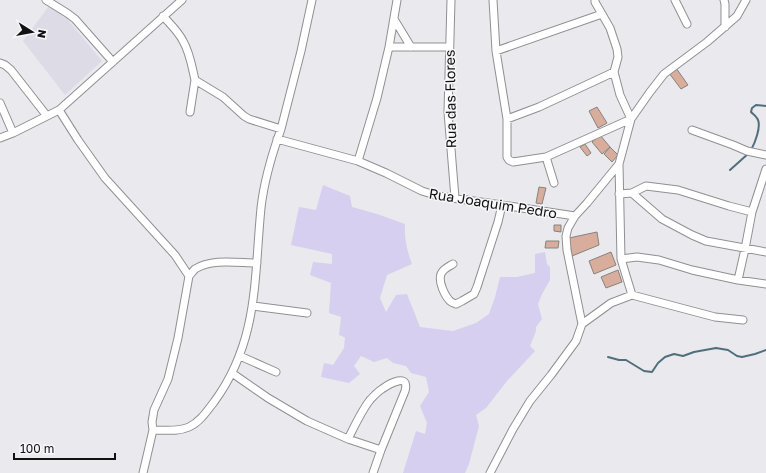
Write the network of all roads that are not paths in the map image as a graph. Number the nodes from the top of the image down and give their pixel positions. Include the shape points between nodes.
1 (46, 0) edge
2 (182, 0) edge
3 (312, 0) edge
4 (397, 0) edge
5 (451, 0) edge
6 (493, 0) edge
7 (595, 0) edge
8 (675, 0) edge
9 (724, 0) edge
10 (746, 0) edge
11 (602, 14) junction
12 (163, 16) junction
13 (394, 19) junction
14 (687, 24) dead end
15 (725, 26) junction
16 (389, 47) junction
17 (411, 47) junction
18 (449, 47) junction
19 (496, 51) junction
20 (113, 62) junction
21 (0, 64) edge
22 (614, 72) junction
23 (196, 80) junction
24 (0, 103) edge
25 (59, 110) junction
26 (190, 112) dead end
27 (47, 116) junction
28 (507, 119) junction
29 (631, 119) junction
30 (281, 129) junction
31 (692, 130) dead end
32 (13, 133) junction
33 (0, 138) edge
34 (278, 139) junction
35 (766, 155) edge
36 (546, 157) junction
37 (358, 161) junction
38 (619, 164) junction
39 (766, 169) edge
40 (554, 183) dead end
41 (632, 193) junction
42 (619, 194) junction
43 (455, 198) junction
44 (502, 205) junction
45 (752, 212) junction
46 (575, 216) junction
47 (745, 248) junction
48 (766, 252) edge
49 (621, 258) junction
50 (257, 264) junction
51 (453, 264) dead end
52 (189, 276) junction
53 (738, 280) junction
54 (766, 284) edge
55 (632, 295) junction
56 (253, 306) junction
57 (307, 313) dead end
58 (743, 320) dead end
59 (582, 324) junction
60 (240, 356) junction
61 (276, 372) dead end
62 (232, 373) junction
63 (153, 430) junction
64 (348, 439) junction
65 (381, 450) junction
66 (143, 473) edge
67 (373, 473) edge
68 (490, 473) edge

1 - 20 street via 75,19
2 - 12 street
3 - 30 street
4 - 13 street
5 - 18 street, Rua das Flores
6 - 19 street
7 - 11 street
8 - 14 street
9 - 15 street
10 - 15 street via 737,16
11 - 19 street
11 - 22 street via 617,49 618,57
12 - 20 street
12 - 23 street via 183,41
13 - 16 street
13 - 17 street
15 - 29 street via 664,74
16 - 17 street
16 - 37 street
17 - 18 street
18 - 43 street, Rua das Flores via 448,112
19 - 28 street
20 - 25 street
21 - 27 street via 12,70
22 - 28 street
22 - 29 street via 620,95
23 - 26 street
23 - 30 street via 223,97 244,116
24 - 32 street
25 - 27 street
25 - 52 street via 106,178 175,255
27 - 32 street
28 - 36 street via 509,160 513,162
29 - 36 street
29 - 38 street
30 - 34 street
31 - 35 street via 750,152
32 - 33 street
34 - 37 street, Rua Joaquim Pedro
34 - 50 street via 265,182
36 - 40 street
37 - 43 street, Rua Joaquim Pedro via 422,191
38 - 42 street
38 - 46 street
39 - 45 street
41 - 42 street
41 - 45 street via 646,186 678,190
41 - 47 street via 662,219 688,233 706,241
42 - 49 street
43 - 44 street, Rua Joaquim Pedro
44 - 46 street, Rua Joaquim Pedro
44 - 51 street via 474,294 456,304 450,301 439,280 444,270
45 - 47 street
46 - 59 street via 568,228 565,243
47 - 48 street
47 - 53 street
49 - 53 street via 659,260
49 - 55 street
50 - 52 street via 206,264 195,269
50 - 56 street
52 - 63 street via 168,379 154,410
53 - 54 street
55 - 58 street via 715,317
55 - 59 street via 611,303
56 - 57 street
56 - 60 street
59 - 68 street via 576,341 530,401
60 - 61 street
60 - 62 street
62 - 63 street via 219,396 196,423 179,430
62 - 64 street via 307,421
63 - 66 street
64 - 65 street
64 - 65 street via 376,394 395,382 405,382 405,391
65 - 67 street

